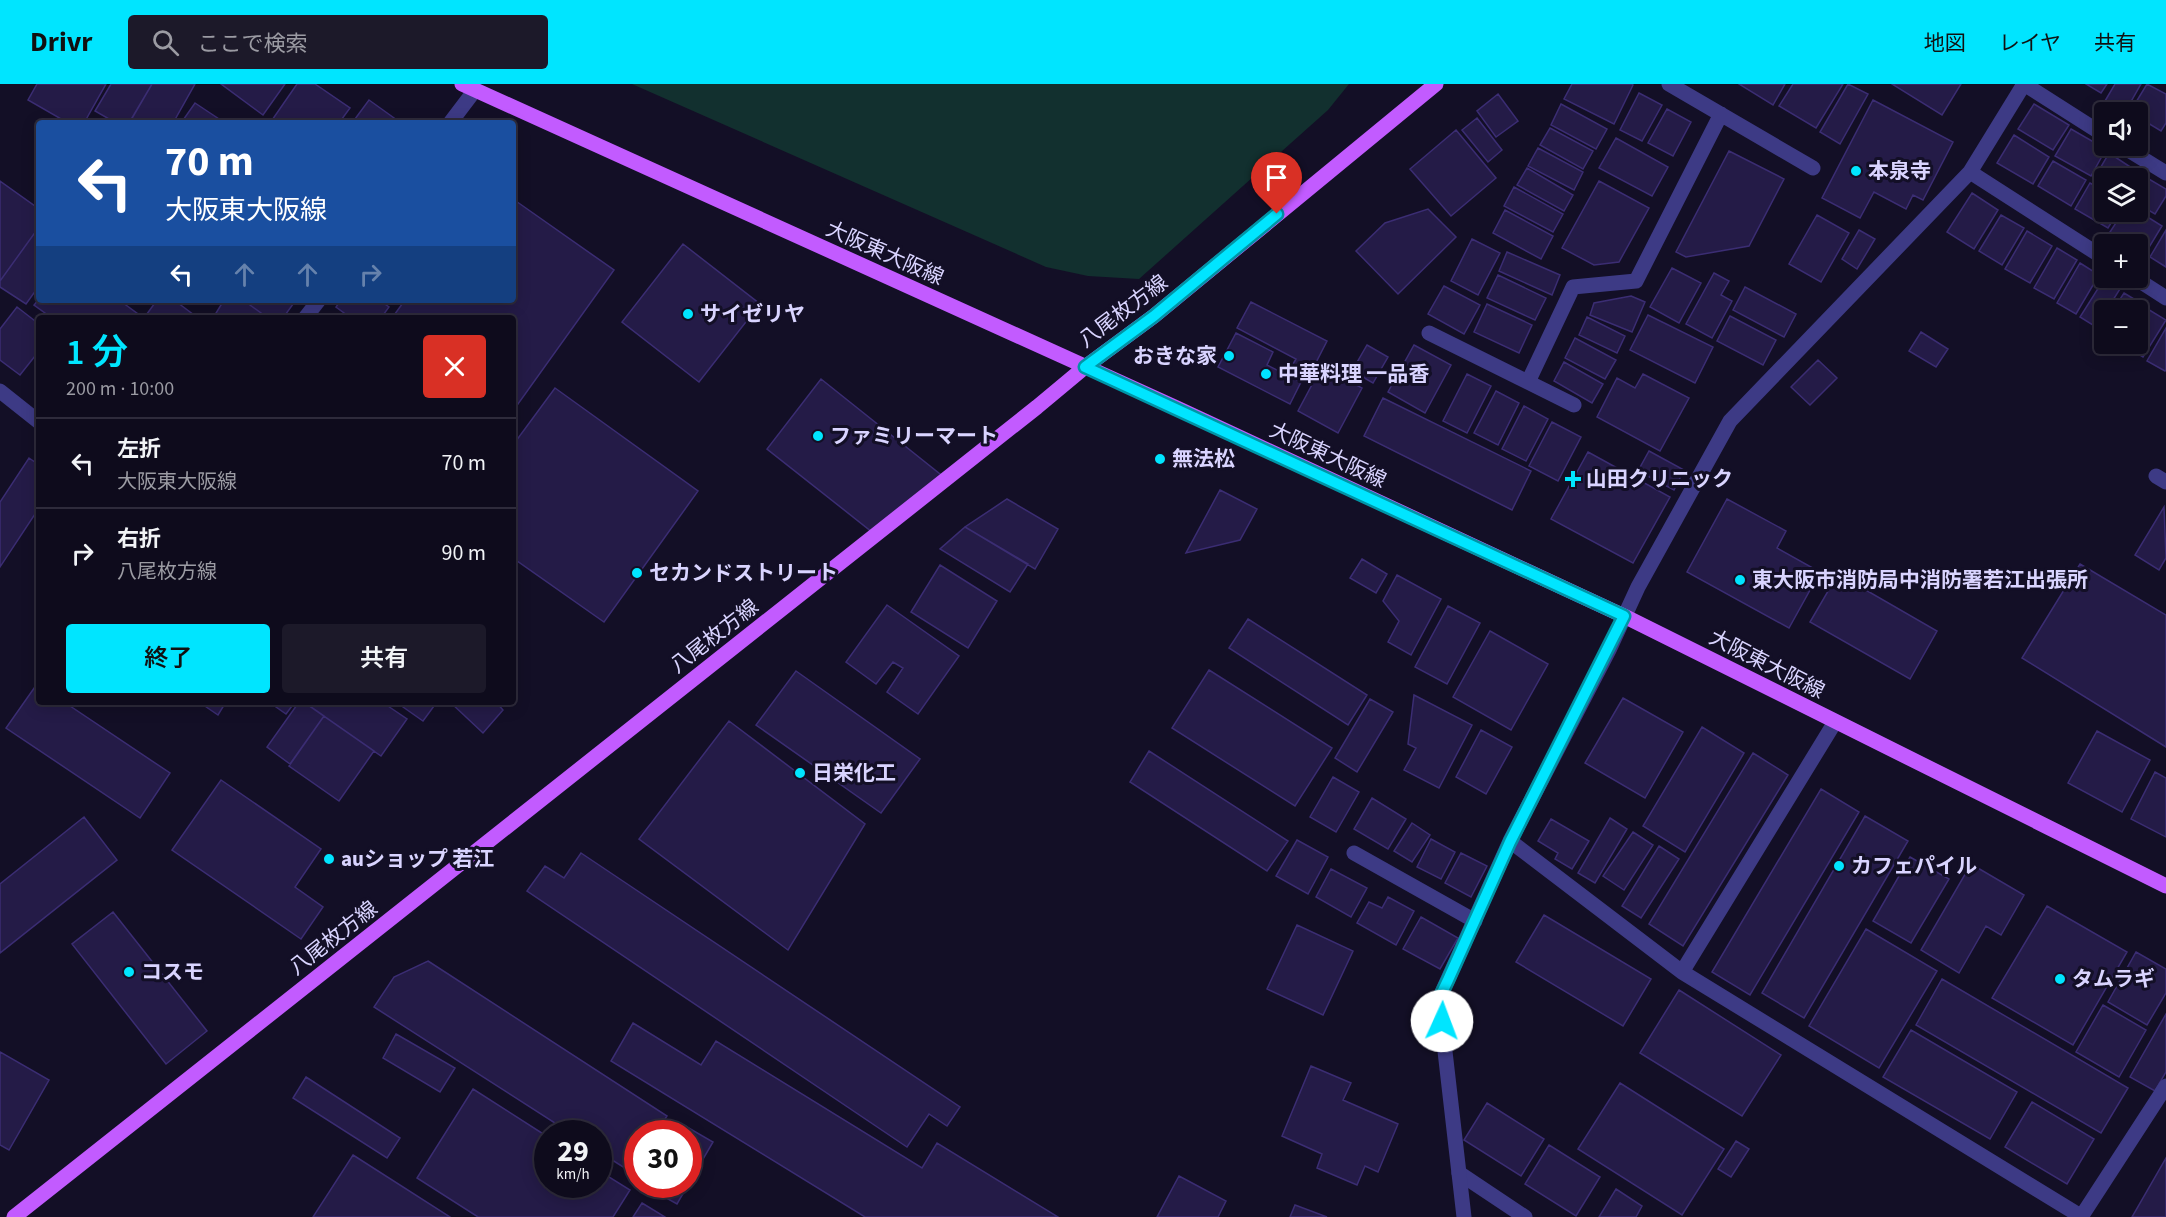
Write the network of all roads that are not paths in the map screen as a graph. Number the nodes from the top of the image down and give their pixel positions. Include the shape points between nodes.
1 (1436, 84) edge
2 (1670, 84) edge
3 (2024, 84) edge
4 (468, 87) edge
5 (1721, 114) junction
6 (452, 120) edge
7 (2094, 129) edge
8 (2138, 156) edge
9 (1813, 168) dead end
10 (1970, 172) junction
11 (2166, 173) edge
12 (2094, 252) edge
13 (2148, 287) edge
14 (2166, 298) edge
15 (317, 303) edge
16 (307, 315) edge
17 (1429, 333) dead end
18 (1085, 367) junction
19 (1528, 382) junction
20 (0, 391) edge
21 (1574, 405) dead end
22 (36, 420) edge
23 (1624, 616) junction
24 (1835, 722) junction
25 (1510, 842) junction
26 (1353, 853) dead end
27 (2166, 886) edge
28 (1475, 921) junction
29 (1682, 972) junction
30 (2166, 1086) edge
31 (1459, 1173) junction
32 (14, 1217) edge
33 (1464, 1217) edge
34 (1525, 1217) edge
35 (2082, 1217) edge

1 - 18 main road, 八尾枚方線 via 1154,316
2 - 5 street
3 - 7 street
3 - 10 street
4 - 6 street
4 - 18 main road, 大阪東大阪線
5 - 9 street
5 - 19 street via 1636,280 1573,287
8 - 11 street
10 - 12 street
10 - 23 street via 1730,421
13 - 14 street
15 - 16 street
17 - 19 street
18 - 23 main road, 大阪東大阪線
18 - 32 main road, 八尾枚方線
19 - 21 street
20 - 22 street
23 - 24 main road, 大阪東大阪線
23 - 25 street
24 - 27 main road, 大阪東大阪線
24 - 29 street
25 - 28 street
25 - 29 street
26 - 28 street
28 - 31 street via 1439,999
29 - 35 street
30 - 35 street
31 - 33 street
31 - 34 street

